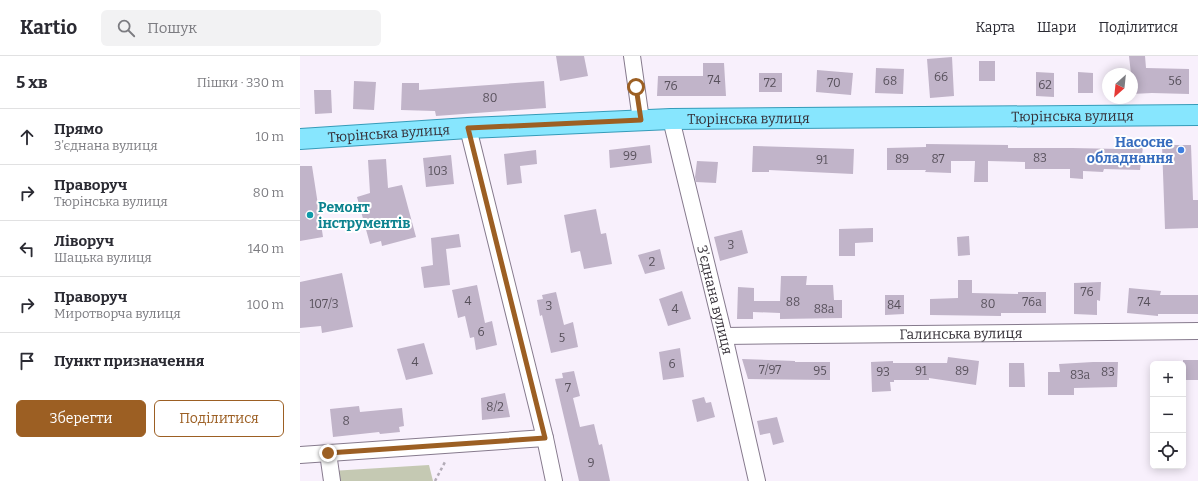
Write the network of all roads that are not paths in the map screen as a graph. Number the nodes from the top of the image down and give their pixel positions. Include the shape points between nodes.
1 (632, 56) edge
2 (1198, 114) edge
3 (671, 119) junction
4 (641, 120) junction
5 (468, 128) junction
6 (300, 139) edge
7 (1198, 331) edge
8 (724, 336) junction
9 (545, 438) junction
10 (328, 453) junction
11 (300, 455) edge
12 (332, 481) edge
13 (554, 481) edge
14 (757, 481) edge

1 - 4 street
2 - 3 main road, Тюрінська вулиця
3 - 4 main road, Тюрінська вулиця
3 - 8 street, З’єднана вулиця
4 - 5 main road, Тюрінська вулиця
5 - 6 main road, Тюрінська вулиця
5 - 9 street
7 - 8 street, Галинська вулиця
8 - 14 street, З’єднана вулиця
9 - 10 street
9 - 13 street
10 - 11 street
10 - 12 street

